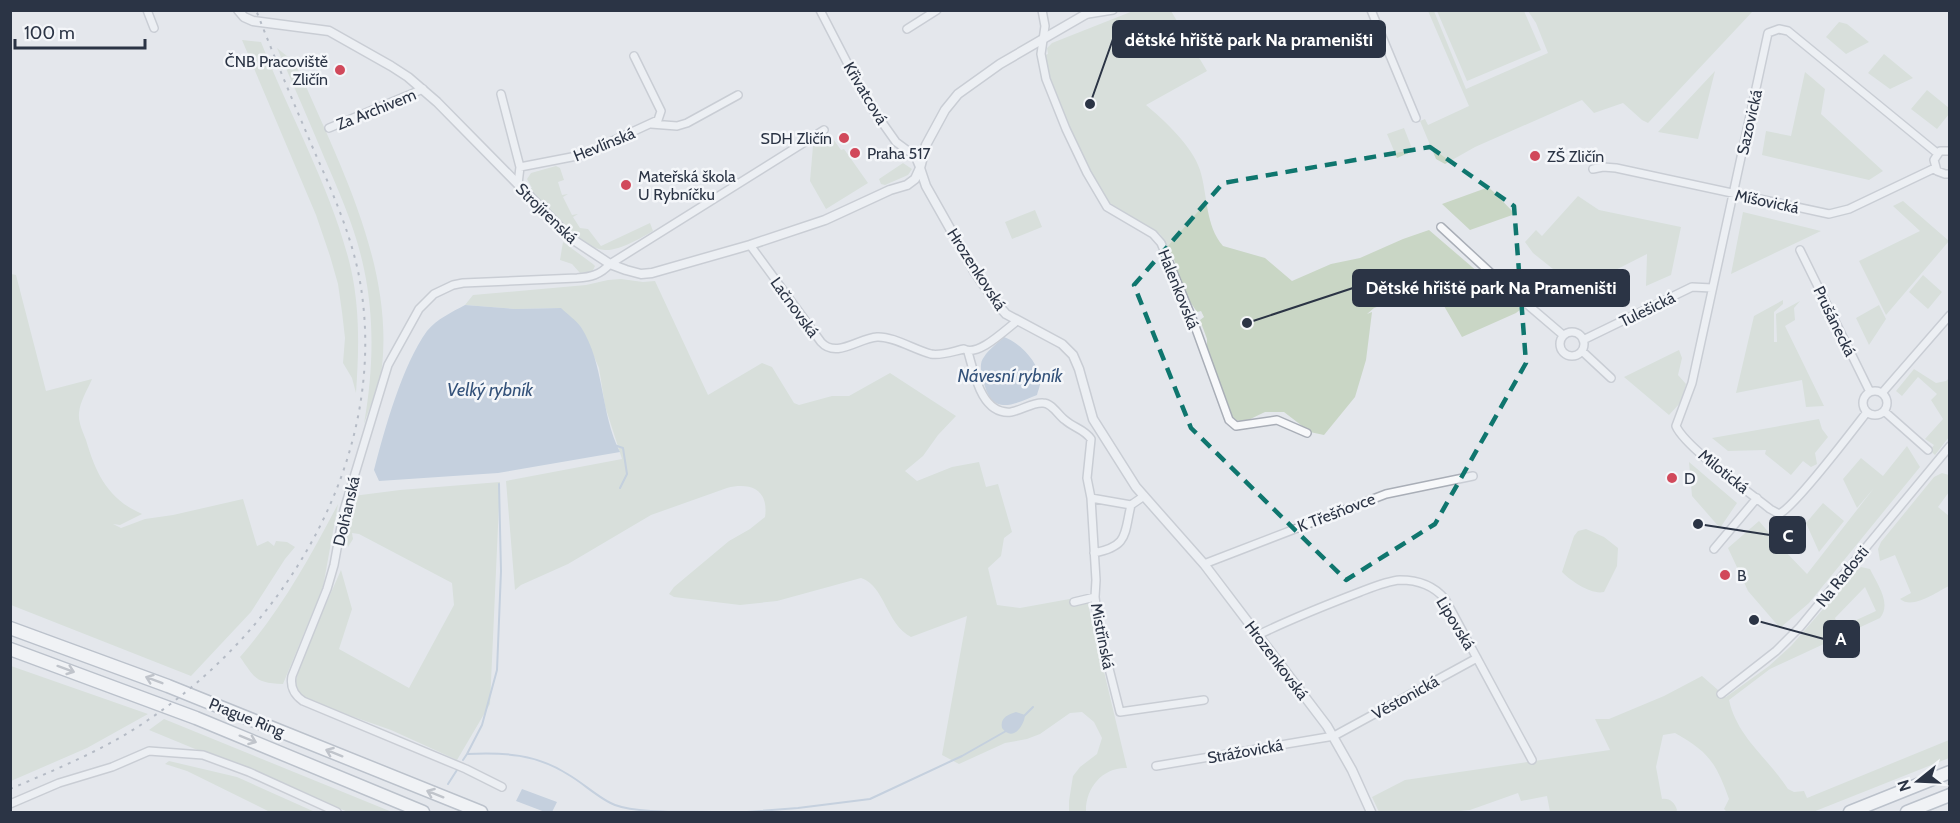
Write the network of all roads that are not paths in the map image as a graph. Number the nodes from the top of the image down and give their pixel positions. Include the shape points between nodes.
1 (147, 10) edge
2 (238, 10) edge
3 (820, 10) edge
4 (938, 10) edge
5 (1042, 10) edge
6 (1113, 10) edge
7 (1371, 10) edge
8 (1091, 12) edge
9 (926, 14) edge
10 (154, 28) dead end
11 (907, 29) dead end
12 (1042, 40) junction
13 (634, 56) dead end
14 (423, 90) junction
15 (501, 94) dead end
16 (738, 95) dead end
17 (1416, 118) dead end
18 (651, 124) junction
19 (329, 128) dead end
20 (824, 130) dead end
21 (1950, 151) edge
22 (1937, 153) junction
23 (520, 167) junction
24 (920, 168) junction
25 (1935, 168) junction
26 (1593, 169) dead end
27 (1950, 174) edge
28 (518, 184) junction
29 (1733, 193) junction
30 (1441, 227) dead end
31 (750, 245) junction
32 (1800, 250) dead end
33 (610, 264) junction
34 (1712, 288) junction
35 (1950, 315) edge
36 (1017, 321) junction
37 (1563, 335) junction
38 (1583, 339) junction
39 (1582, 351) junction
40 (968, 352) junction
41 (1611, 378) dead end
42 (1870, 392) junction
43 (1882, 393) junction
44 (1884, 411) junction
45 (1867, 412) junction
46 (1678, 418) joint
47 (1102, 433) junction
48 (1307, 433) dead end
49 (1091, 439) junction
50 (1950, 446) edge
51 (1928, 450) dead end
52 (1473, 476) dead end
53 (1144, 496) junction
54 (1091, 498) junction
55 (1757, 498) junction
56 (1131, 505) junction
57 (1714, 549) dead end
58 (1094, 553) junction
59 (1204, 564) junction
60 (1095, 597) junction
61 (1074, 602) dead end
62 (10, 628) edge
63 (1258, 635) junction
64 (10, 649) edge
65 (1477, 658) junction
66 (1721, 694) dead end
67 (1204, 700) dead end
68 (1334, 736) junction
69 (1532, 760) dead end
70 (1156, 766) dead end
71 (1950, 772) edge
72 (502, 787) dead end
73 (1950, 795) edge
74 (10, 804) edge
75 (337, 813) edge
76 (423, 813) edge
77 (481, 813) edge
78 (1371, 813) edge
79 (1850, 813) edge
80 (1907, 813) edge

1 - 10 street
2 - 14 street, Strojírenská via 253,21 333,32
3 - 24 street, Křivatcová via 867,101 896,142 915,156
4 - 9 street
5 - 12 street, Halenkovská
6 - 8 street
7 - 17 street
8 - 12 street
9 - 11 street
12 - 24 street via 986,73 951,101 931,133
12 - 48 street, Halenkovská via 1046,79 1087,173 1107,207 1153,234 1161,243 1229,420 1239,426 1277,420
13 - 18 street, Hevlínská via 661,111 658,120
14 - 19 street, Za Archivem
14 - 28 street, Strojírenská
15 - 23 street
16 - 18 street, Hevlínská via 687,123
18 - 23 street, Hevlínská via 582,155
20 - 33 street, Dolňanská
21 - 22 street
22 - 25 street
22 - 29 street, Sazovická via 1788,31 1779,29 1768,33
23 - 28 street
24 - 31 street, Strojírenská via 915,180 907,185 825,220
24 - 36 street, Hrozenkovská via 930,194 974,271 997,304
25 - 27 street
25 - 29 street, Míšovická via 1849,209 1829,214
26 - 29 street, Míšovická via 1616,168
28 - 33 street, Strojírenská via 572,239
29 - 34 street, Sazovická
30 - 37 street
31 - 33 street, Strojírenská via 652,273 641,274
31 - 40 street, Lačnovská via 826,348 837,349 879,337 931,354
32 - 42 street, Prušánecká
33 - 72 street, Dolňanská via 590,277 453,285 434,294 419,309 388,365 344,510 327,588 292,676 292,689 303,701
34 - 38 street, Tulešická via 1692,287
34 - 46 street, Sazovická via 1692,383
35 - 43 street
36 - 40 street, Lačnovská via 980,349
36 - 47 street, Hrozenkovská via 1062,344 1073,355 1093,419
37 - 38 street via 1576,332
37 - 39 street via 1560,345 1565,354 1572,356
38 - 39 street
39 - 41 street
40 - 49 street via 978,387 991,404 1012,412 1042,402 1049,404
42 - 43 street
42 - 45 street via 1863,401
43 - 44 street via 1887,404
44 - 45 street via 1878,415
44 - 51 street
45 - 55 street, Milotická via 1783,512 1775,513
46 - 55 street, Milotická via 1676,426 1681,435
47 - 49 street
47 - 53 street, Hrozenkovská
49 - 54 street, Mistřínská via 1087,478
50 - 66 street, Na Radosti via 1794,633
52 - 59 street, K Třešňovce via 1386,494
53 - 56 street
53 - 59 street, Hrozenkovská
54 - 56 street
54 - 58 street, Mistřínská
55 - 57 street
56 - 58 street via 1126,536 1116,547
58 - 60 street, Mistřínská
59 - 63 street, Hrozenkovská
60 - 61 street
60 - 67 street, Mistřínská via 1120,712
77 -> 62 highway, Prague Ring via 186,693
63 - 65 street, Lipovská via 1380,585 1415,581 1433,588 1445,599
63 - 68 street, Hrozenkovská
64 -> 76 highway, Prague Ring via 196,718
65 - 68 street, Věstonická
65 - 69 street, Lipovská
68 - 70 street, Strážovická
68 - 78 street, Hrozenkovská
71 - 79 highway
73 - 80 highway
74 - 75 street via 149,751 203,755

